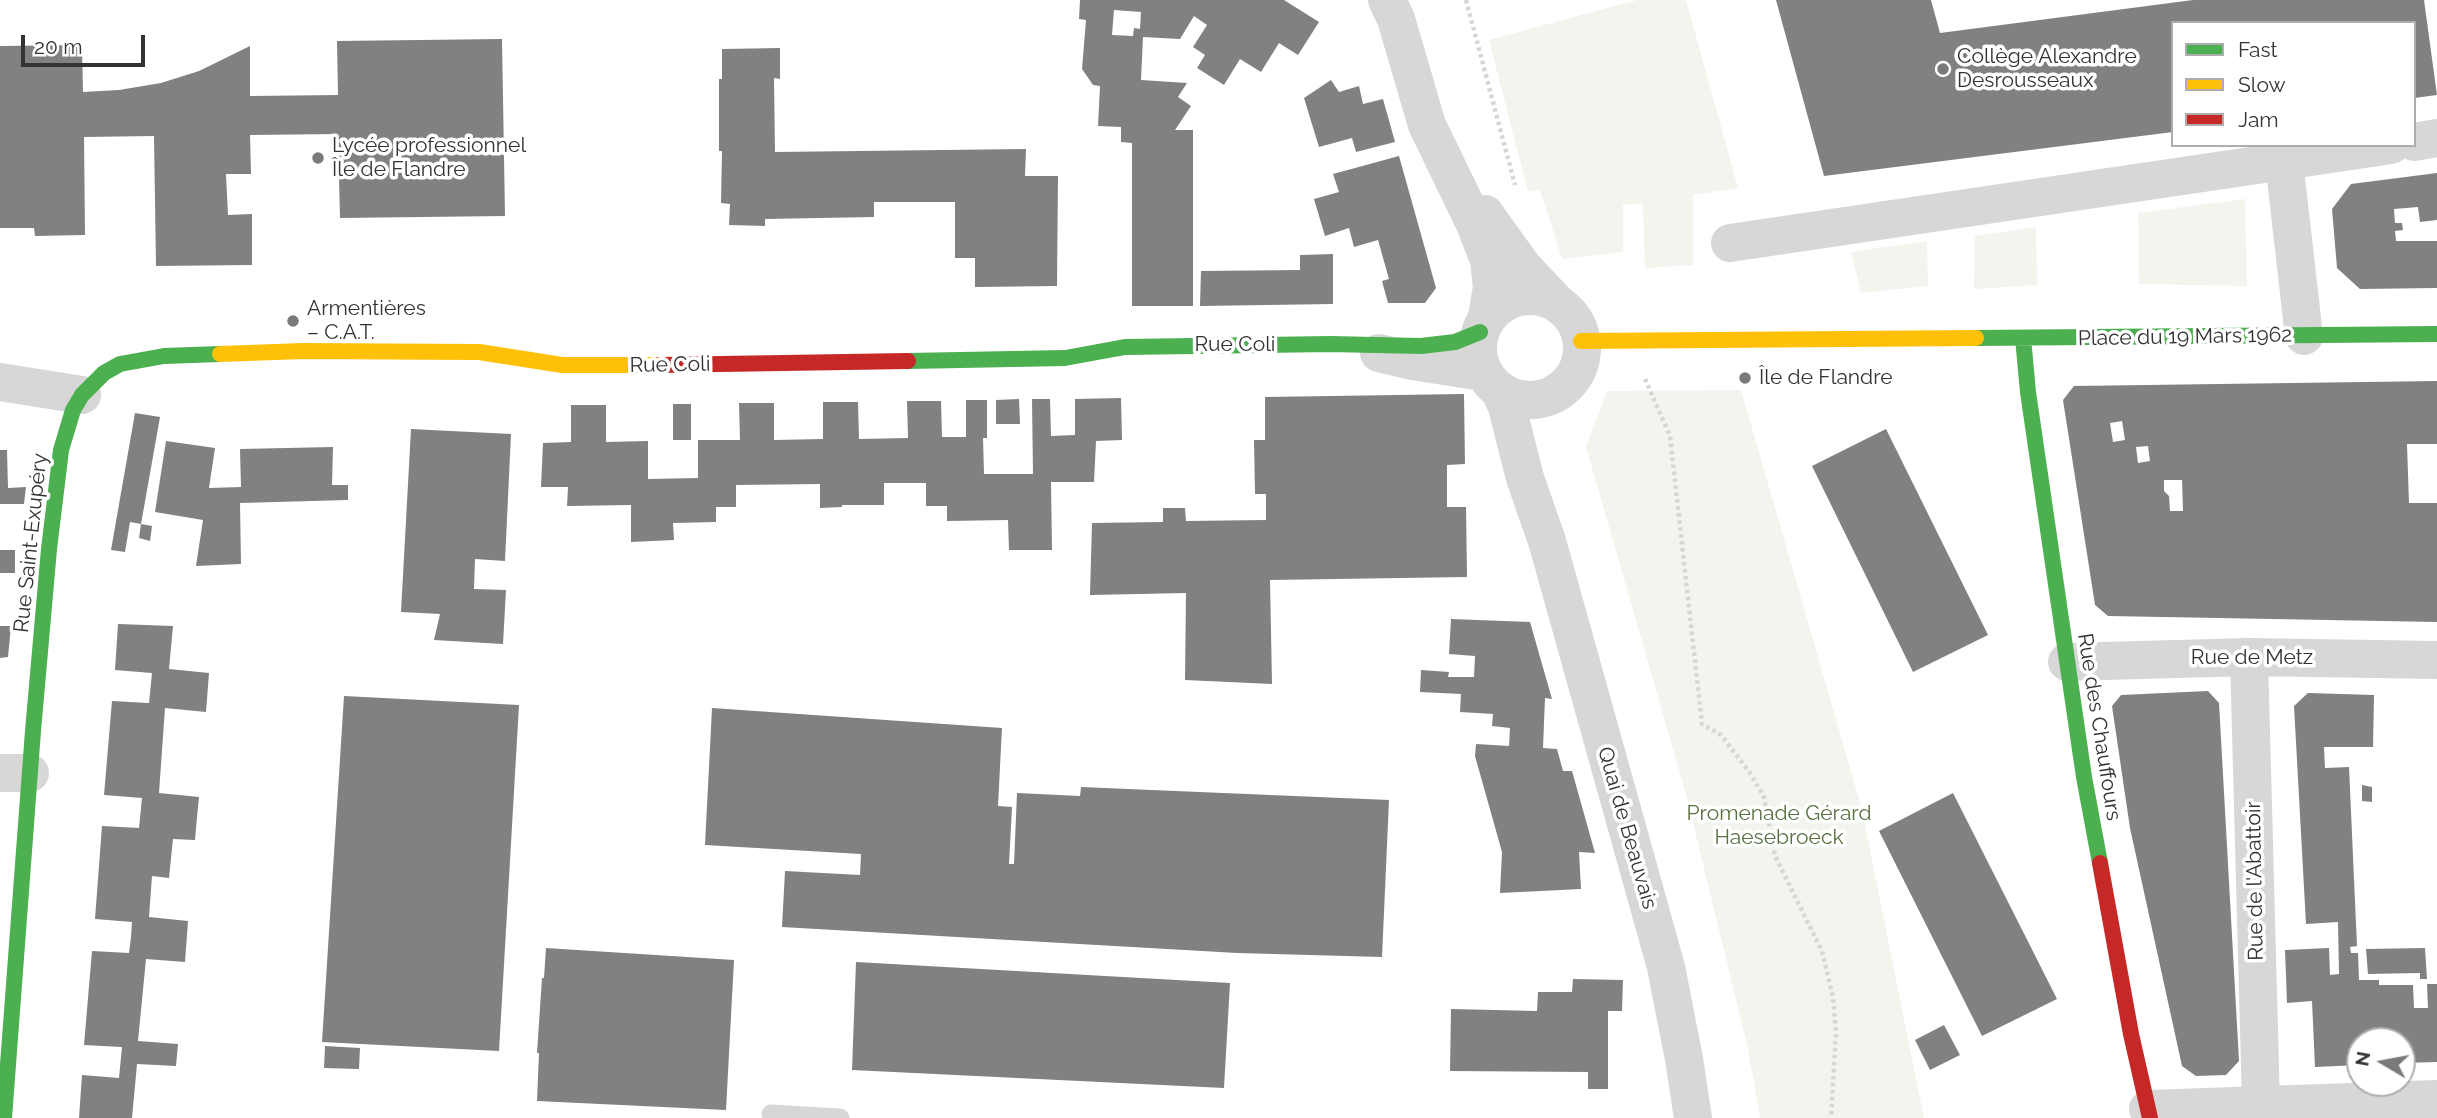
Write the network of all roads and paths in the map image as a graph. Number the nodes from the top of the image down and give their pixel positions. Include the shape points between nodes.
1 (1387, 0) edge
2 (1466, 0) edge
3 (2437, 138) edge
4 (2416, 142) edge
5 (2378, 147) edge
6 (2284, 161) junction
7 (1445, 163) junction
8 (1517, 194) dead end
9 (1730, 243) dead end
10 (1556, 302) junction
11 (1483, 324) junction
12 (2437, 334) edge
13 (2304, 336) junction
14 (2023, 338) junction
15 (1628, 340) junction
16 (1581, 341) junction
17 (1353, 345) junction
18 (1491, 381) junction
19 (0, 382) edge
20 (1561, 389) junction
21 (82, 395) junction
22 (1547, 541) junction
23 (2249, 657) junction
24 (2437, 660) edge
25 (2067, 662) junction
26 (15, 773) edge
27 (2437, 1099) edge
28 (2261, 1105) junction
29 (771, 1114) dead end
30 (2149, 1114) edge
31 (3, 1117) edge
32 (840, 1118) edge
33 (1693, 1118) edge
34 (1831, 1118) edge

1 - 7 street via 1427,125
2 - 8 path
3 - 4 street
5 - 6 street
6 - 9 street
6 - 13 street, Place du 19 Mars 1962
7 - 10 street via 1523,267
7 - 11 street via 1489,260 1492,288
10 - 11 street via 1532,295 1515,297 1499,305
10 - 16 street via 1573,319
11 - 17 street, Rue Coli via 1442,344
11 - 18 street via 1478,356
12 - 13 street
13 - 14 street, Place du 19 Mars 1962
14 - 15 street, Place du 19 Mars 1962
14 - 25 street, Rue des Chauffours
15 - 16 street, Place du 19 Mars 1962
15 - 34 path via 1670,436 1702,723 1721,735 1764,797 1775,856 1822,951 1836,1032
16 - 20 street via 1576,371
17 - 18 street, Rue Coli
17 - 21 street, Rue Coli via 1125,347 1048,359 633,366 562,365 480,352 164,356 120,364
18 - 20 street via 1514,398 1531,400
18 - 22 street, Quai de Beauvais via 1507,407
19 - 21 street
20 - 22 street, Quai de Beauvais via 1542,430 1540,465
21 - 26 street, Rue Saint-Exupéry via 66,431
22 - 33 street, Quai de Beauvais via 1665,967
23 - 24 street, Rue de Metz
23 - 25 street, Rue de Metz
23 - 28 street, Rue de l'Abattoir
25 - 30 street, Rue des Chauffours via 2104,891
26 - 31 street, Rue Saint-Exupéry
27 - 28 street
28 - 30 street
29 - 32 lane

